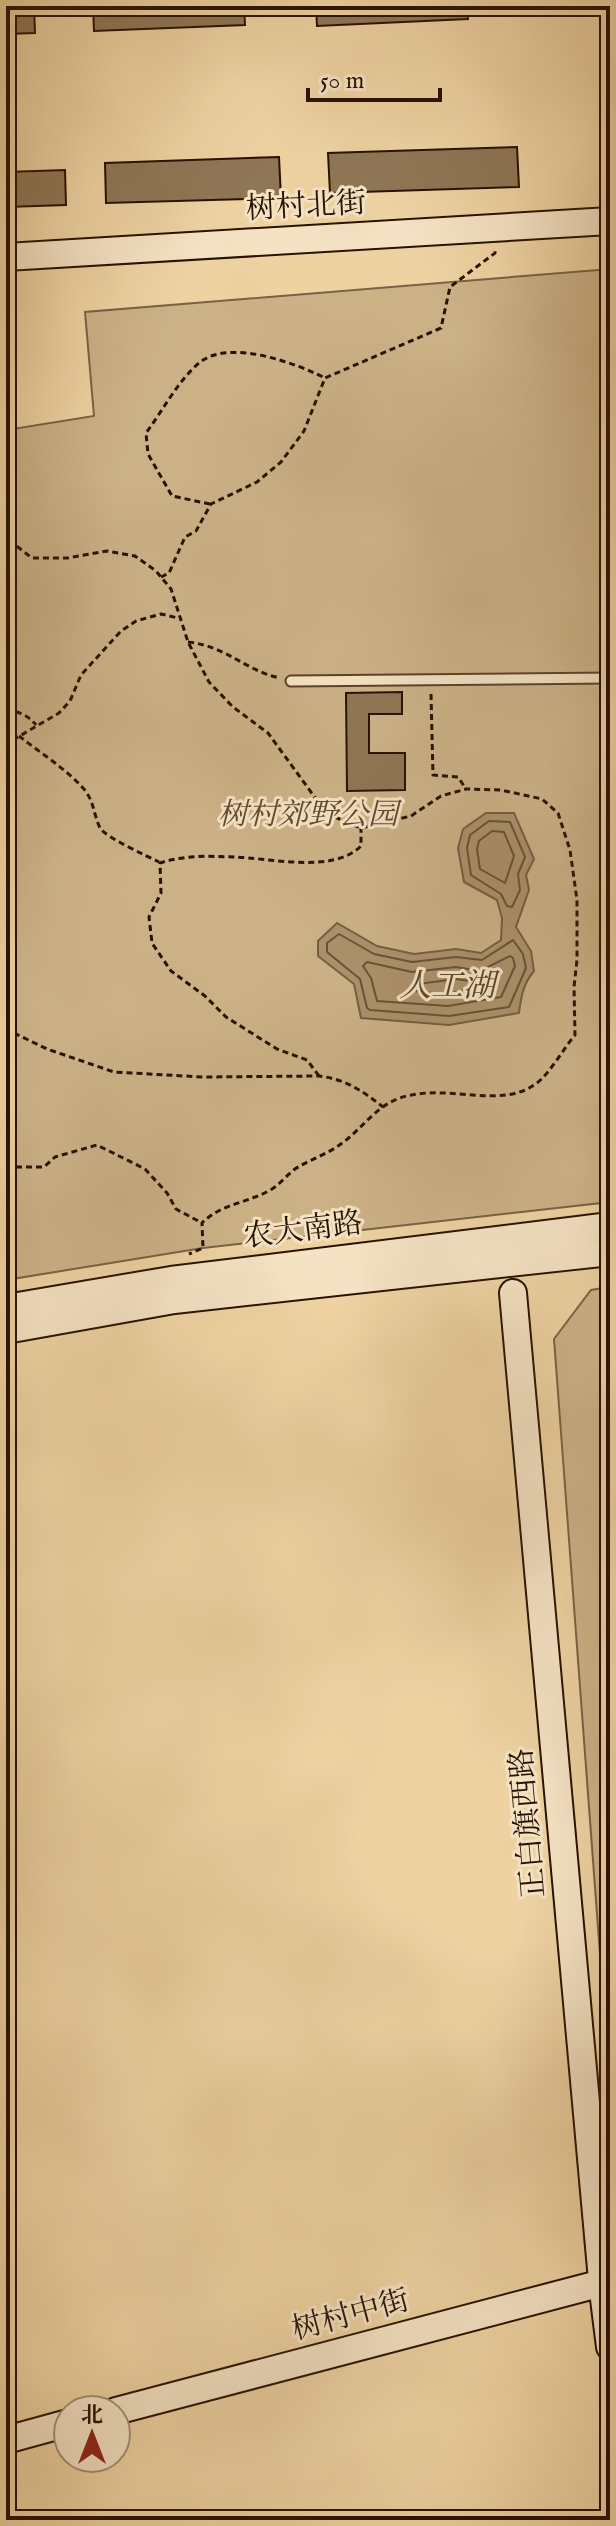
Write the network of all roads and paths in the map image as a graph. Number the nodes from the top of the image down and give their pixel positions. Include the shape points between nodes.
1 (610, 221) edge
2 (493, 228) junction
3 (6, 257) edge
4 (325, 378) junction
5 (211, 504) junction
6 (6, 519) edge
7 (161, 577) junction
8 (179, 619) junction
9 (188, 642) junction
10 (610, 678) edge
11 (431, 679) junction
12 (291, 681) joint
13 (6, 710) edge
14 (36, 725) junction
15 (19, 736) junction
16 (6, 747) edge
17 (466, 789) junction
18 (361, 828) junction
19 (160, 863) junction
20 (6, 1024) edge
21 (14, 1033) junction
22 (6, 1045) edge
23 (319, 1076) junction
24 (383, 1107) junction
25 (6, 1167) edge
26 (202, 1223) junction
27 (610, 1226) edge
28 (610, 1252) edge
29 (180, 1257) dead end
30 (513, 1293) dead end
31 (6, 1308) edge
32 (6, 1330) edge
33 (602, 2283) junction
34 (610, 2347) edge
35 (132, 2407) edge
36 (52, 2427) edge
37 (6, 2440) edge

1 - 2 street, 树村北街
2 - 3 street, 树村北街
2 - 4 path via 495,253 450,287 441,328
4 - 5 path via 304,431 281,462 257,482
4 - 5 path via 296,363 261,355 223,353 201,361 146,433 148,454 172,496
5 - 7 path via 196,531 185,537 169,573
6 - 7 path via 14,544 32,558 107,551 135,556
7 - 8 path via 171,589
8 - 9 path
8 - 14 path via 161,614 121,631 81,675 70,701
9 - 12 path
9 - 18 path via 209,682 268,733 327,814
10 - 11 lane
11 - 12 lane
11 - 17 path via 433,775 458,777
13 - 14 path
14 - 15 path
15 - 16 path
15 - 19 path via 81,785 93,801 100,829 111,839
17 - 18 path via 441,796 411,816
17 - 24 path via 542,799 558,813 577,900 575,1035 537,1083 508,1095 417,1093
18 - 19 path via 361,846 351,856 297,863 177,857
19 - 23 path via 161,893 149,917 152,943 171,971 226,1017 277,1049 307,1060
20 - 21 path
21 - 22 path
21 - 23 path via 114,1072
23 - 24 path via 361,1089
24 - 26 path via 339,1146 293,1170 271,1189 212,1213
25 - 26 path via 44,1167 55,1157 97,1145 145,1169 176,1209
26 - 29 path via 203,1248
27 - 31 street, 农大南路 via 186,1278
28 - 32 street, 农大南路 via 174,1300
30 - 33 street, 正白旗西路
33 - 34 street, 正白旗西路
33 - 35 street, 树村中街
36 - 37 street

